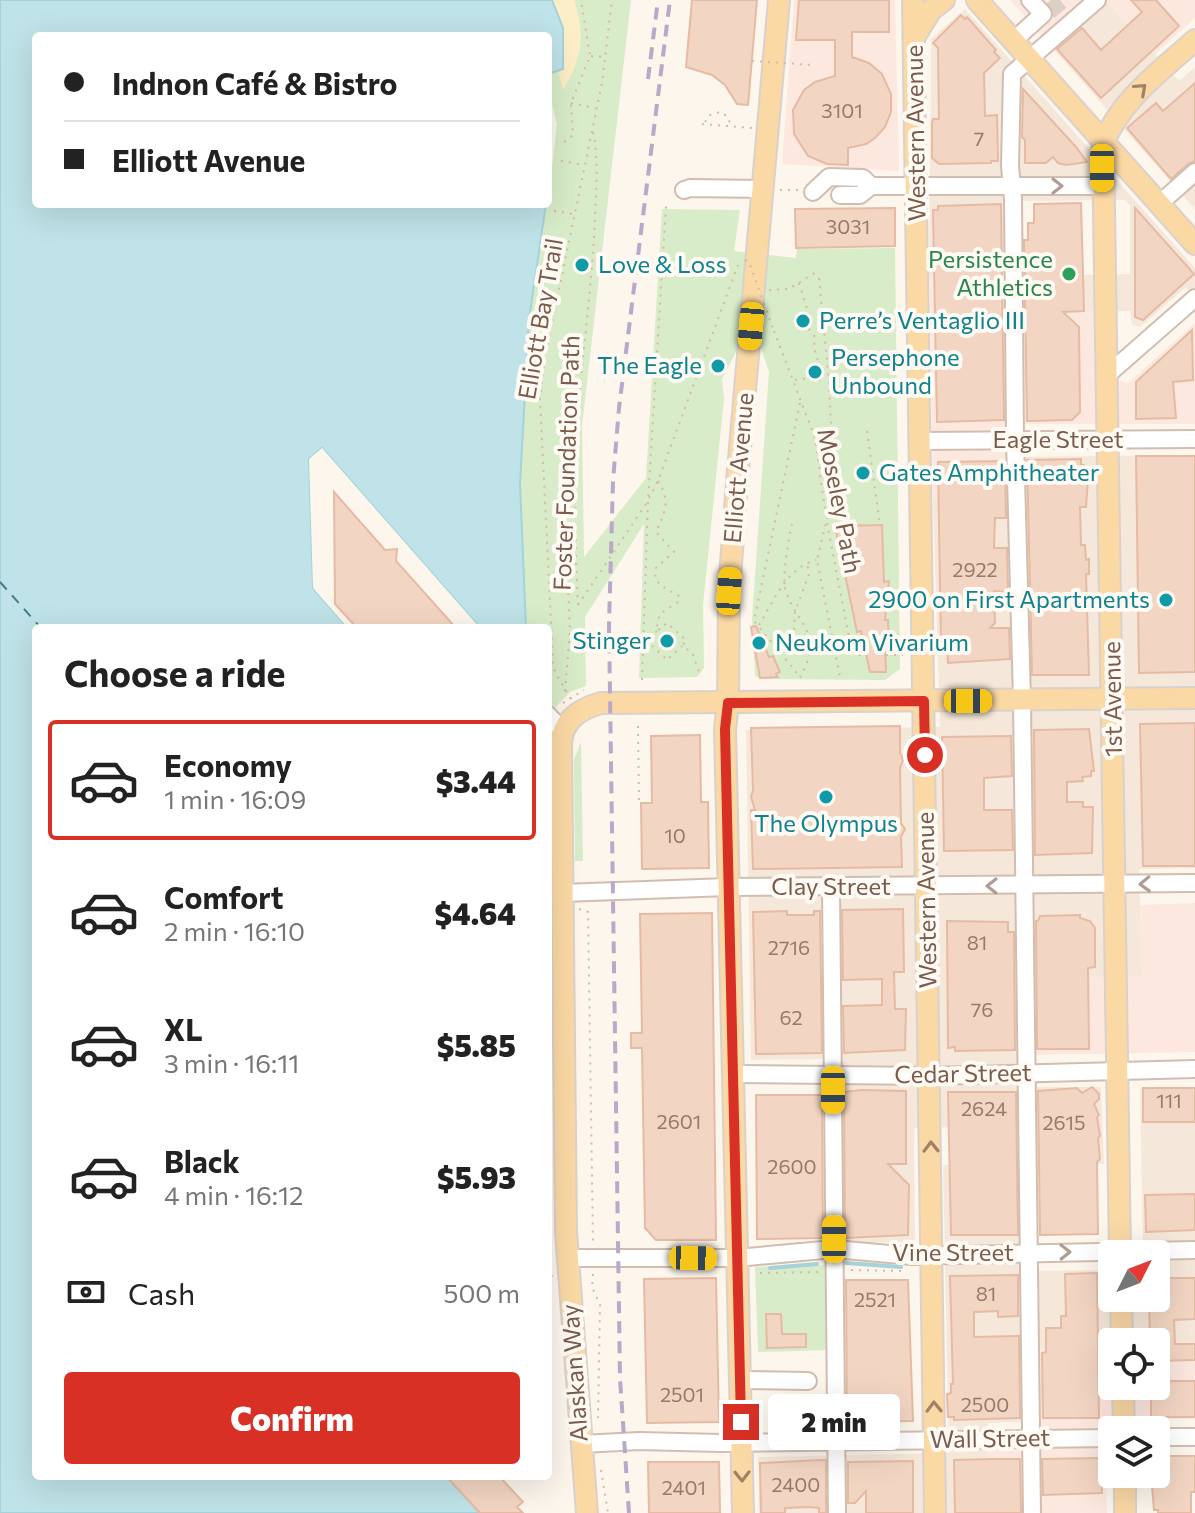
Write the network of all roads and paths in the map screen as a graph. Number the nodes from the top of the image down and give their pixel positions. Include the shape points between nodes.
1 (581, 0) edge
2 (612, 0) edge
3 (779, 0) edge
4 (913, 0) edge
5 (944, 0) edge
6 (977, 0) edge
7 (1097, 0) edge
8 (1039, 7) tunnel mouth
9 (915, 36) junction
10 (1195, 40) edge
11 (1013, 41) junction
12 (590, 56) junction
13 (605, 57) junction
14 (1029, 59) junction
15 (752, 61) dead end
16 (813, 65) dead end
17 (571, 103) junction
18 (596, 108) junction
19 (731, 126) junction
20 (752, 128) dead end
21 (592, 130) junction
22 (564, 142) dead end
23 (1103, 144) junction
24 (561, 161) dead end
25 (586, 166) junction
26 (1195, 172) edge
27 (871, 186) junction
28 (1012, 186) junction
29 (1102, 186) junction
30 (917, 187) junction
31 (772, 189) junction
32 (684, 190) dead end
33 (806, 192) joint
34 (840, 195) dead end
35 (1159, 204) junction
36 (666, 206) dead end
37 (554, 211) dead end
38 (576, 214) junction
39 (1195, 244) edge
40 (549, 262) dead end
41 (564, 264) junction
42 (816, 272) dead end
43 (819, 278) dead end
44 (799, 283) junction
45 (779, 290) dead end
46 (1194, 301) edge
47 (536, 365) dead end
48 (544, 366) junction
49 (1106, 376) junction
50 (793, 380) junction
51 (826, 382) junction
52 (801, 402) junction
53 (867, 431) dead end
54 (1108, 439) junction
55 (1195, 439) edge
56 (1015, 440) junction
57 (921, 441) junction
58 (658, 481) junction
59 (648, 501) junction
60 (827, 521) junction
61 (792, 524) dead end
62 (880, 525) dead end
63 (576, 558) junction
64 (817, 560) junction
65 (807, 563) junction
66 (784, 583) junction
67 (796, 608) junction
68 (754, 621) junction
69 (747, 622) dead end
70 (551, 624) edge
71 (758, 626) junction
72 (657, 631) junction
73 (645, 639) junction
74 (552, 643) edge
75 (683, 645) junction
76 (776, 648) junction
77 (866, 654) dead end
78 (886, 655) dead end
79 (903, 655) dead end
80 (701, 677) dead end
81 (840, 677) dead end
82 (642, 680) dead end
83 (565, 692) junction
84 (1195, 698) edge
85 (1113, 699) junction
86 (1022, 700) junction
87 (924, 701) junction
88 (728, 703) junction
89 (574, 704) junction
90 (555, 722) edge
91 (638, 726) dead end
92 (639, 800) dead end
93 (1195, 883) edge
94 (1116, 885) junction
95 (831, 886) junction
96 (927, 886) junction
97 (1023, 886) junction
98 (728, 887) junction
99 (562, 893) junction
100 (578, 909) dead end
101 (1195, 1069) edge
102 (1118, 1071) junction
103 (1026, 1073) junction
104 (731, 1074) junction
105 (833, 1076) junction
106 (930, 1076) junction
107 (1120, 1240) edge
108 (592, 1246) dead end
109 (834, 1249) junction
110 (1195, 1250) edge
111 (1170, 1251) edge
112 (1030, 1253) junction
113 (1098, 1253) edge
114 (932, 1255) junction
115 (567, 1258) junction
116 (736, 1258) junction
117 (592, 1268) dead end
118 (846, 1270) dead end
119 (912, 1271) dead end
120 (824, 1272) dead end
121 (760, 1273) dead end
122 (740, 1380) junction
123 (808, 1381) dead end
124 (600, 1406) dead end
125 (1170, 1437) edge
126 (1195, 1437) edge
127 (1098, 1438) edge
128 (1031, 1439) junction
129 (934, 1440) junction
130 (836, 1441) junction
131 (742, 1442) junction
132 (581, 1444) junction
133 (1125, 1488) edge
134 (605, 1490) dead end
135 (587, 1513) edge
136 (608, 1513) edge
137 (743, 1513) edge
138 (837, 1513) edge
139 (935, 1513) edge
140 (1032, 1513) edge
141 (1125, 1513) edge

1 - 12 path
2 - 13 path, Elliott Bay Trail
3 - 31 main road, Elliott Avenue
4 - 9 main road, Western Avenue
5 - 9 main road
6 - 11 main road
7 - 14 street
8 - 11 street
9 - 30 main road, Western Avenue
23 -> 10 main road via 1128,100
11 - 14 main road
12 - 13 path
12 - 17 path
13 - 18 path, Elliott Bay Trail
14 - 23 main road
14 - 28 street via 1012,74
15 - 16 path, bridge
17 - 18 path
17 - 22 path via 573,135
18 - 21 path, Elliott Bay Trail
19 - 19 path via 703,124 720,112
19 - 20 path
21 - 25 path, Elliott Bay Trail
21 - 63 path, Foster Foundation Path via 598,156 581,372
23 - 29 main road, 1st Avenue
23 - 35 main road
24 - 25 path
25 - 38 path, Elliott Bay Trail
26 - 35 street
27 - 30 street
27 - 33 street via 863,178 829,177
27 - 34 street via 860,195
28 -> 29 street
28 - 30 street
28 - 56 street
29 - 49 main road, 1st Avenue
30 - 57 main road, Western Avenue
31 - 32 street
31 - 33 path
31 - 88 main road, Elliott Avenue via 729,591
35 - 39 main road
36 - 59 path
37 - 38 path
38 - 41 path, Elliott Bay Trail
40 - 41 path
41 - 48 path, Elliott Bay Trail
42 - 44 path
43 - 51 path
44 - 45 path
44 - 51 path
46 - 49 street
47 - 48 path
48 - 70 path, Elliott Bay Trail via 540,399
49 - 54 main road, 1st Avenue
50 - 51 path
50 - 52 path, Moseley Path
50 - 58 path, Moseley Path, bridge via 749,262 740,261
51 - 60 path via 834,489
52 - 60 path, Moseley Path via 815,438
52 - 68 path
53 - 62 path
54 - 55 street, Eagle Street
54 - 56 street, Eagle Street
54 - 85 main road, 1st Avenue
56 - 57 street, Eagle Street
56 - 86 street
57 - 87 main road, Western Avenue
58 - 59 path
58 - 72 path via 667,509 656,532 674,552 656,568 655,578 679,596 657,618
59 - 63 path, Foster Foundation Path, bridge via 578,605
59 - 73 path
60 - 64 path
60 - 77 path, Moseley Path via 849,637 860,656
61 - 66 path
63 - 83 path via 568,584
64 - 65 path
64 - 81 path
65 - 66 path
65 - 67 path via 809,574
66 - 67 path
66 - 71 path
67 - 76 path via 792,633
67 - 76 path via 811,652 801,677
68 - 69 path
68 - 71 path
71 - 76 path
72 - 73 path
72 - 75 path via 667,623 686,640
73 - 75 path via 667,660
73 - 82 path
74 - 83 path, Elliott Bay Trail via 553,663
75 - 80 path
78 - 79 path
83 - 89 path
84 - 85 main road
85 - 86 main road
85 - 94 main road, 1st Avenue
86 - 87 main road
86 - 97 street
87 - 88 main road
87 - 96 main road, Western Avenue
88 - 89 main road
88 - 98 main road, Elliott Avenue
89 - 90 main road, Alaskan Way
90 - 99 main road, Alaskan Way
91 - 92 path
93 -> 94 street, Clay Street
94 - 97 street, Clay Street
94 - 102 main road, 1st Avenue
95 - 96 street, Clay Street
95 - 98 street, Clay Street
95 - 105 street
97 -> 96 street, Clay Street
96 - 106 main road, Western Avenue
97 - 103 street
98 - 99 street, Clay Street
98 - 104 main road, Elliott Avenue
99 - 115 main road, Alaskan Way
100 - 108 path via 588,912
101 - 102 street, Cedar Street
102 - 103 street, Cedar Street
102 - 107 main road, 1st Avenue
103 - 106 street, Cedar Street
103 - 112 street
104 - 105 street, Cedar Street
104 - 116 main road, Elliott Avenue
105 - 106 street, Cedar Street
105 - 109 street
114 -> 106 main road, Western Avenue
109 - 114 street, Vine Street
109 - 116 street, Vine Street
109 - 130 street
110 - 111 street, Vine Street
112 -> 113 street, Vine Street
112 - 114 street, Vine Street
112 - 128 street
129 -> 114 main road, Western Avenue
115 - 116 street, Vine Street
115 - 132 main road, Alaskan Way
116 - 122 main road, Elliott Avenue
117 - 124 path via 592,1287 600,1305
118 - 119 path
120 - 121 path
122 - 123 street
122 - 131 main road, Elliott Avenue
125 - 126 street
127 - 128 street, Wall Street
128 - 129 street, Wall Street
128 - 140 street
129 - 130 street, Wall Street
129 - 139 main road, Western Avenue
130 - 131 street, Wall Street
130 - 138 street
131 - 132 street, Wall Street
131 -> 137 main road, Elliott Avenue
132 - 135 main road, Alaskan Way
133 - 141 main road
134 - 136 path

